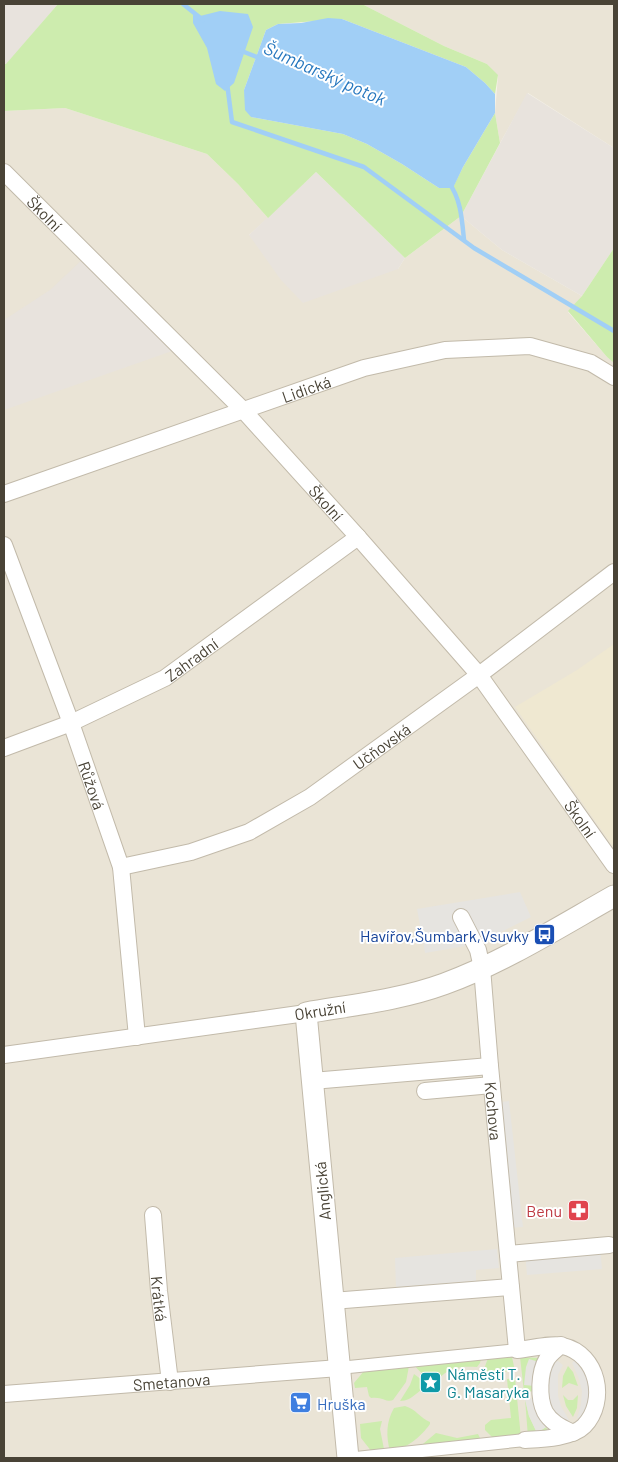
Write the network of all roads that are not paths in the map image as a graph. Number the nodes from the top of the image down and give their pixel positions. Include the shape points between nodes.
1 (5, 175) edge
2 (614, 377) edge
3 (243, 410) junction
4 (4, 494) edge
5 (358, 537) junction
6 (4, 545) edge
7 (614, 572) edge
8 (479, 675) junction
9 (71, 722) junction
10 (4, 748) edge
11 (614, 865) edge
12 (121, 867) junction
13 (614, 896) edge
14 (462, 917) dead end
15 (482, 968) junction
16 (306, 1013) junction
17 (137, 1037) junction
18 (4, 1055) edge
19 (490, 1066) junction
20 (312, 1081) junction
21 (492, 1085) junction
22 (425, 1091) dead end
23 (153, 1215) dead end
24 (609, 1245) dead end
25 (508, 1254) junction
26 (511, 1286) junction
27 (332, 1301) junction
28 (561, 1346) junction
29 (517, 1350) junction
30 (339, 1368) junction
31 (170, 1382) junction
32 (606, 1386) edge
33 (4, 1394) edge
34 (573, 1433) junction
35 (526, 1440) joint
36 (348, 1458) edge
37 (356, 1458) edge

1 - 3 street, Školní
2 - 3 street, Lidická via 591,363 530,346 445,350 364,368
3 - 4 street, Lidická
3 - 5 street, Školní
5 - 8 street, Školní
5 - 9 street, Zahradní via 165,678
6 - 9 street, Růžová
7 - 8 street, Učňovská
8 - 11 street, Školní
8 - 12 street, Učňovská via 310,797 249,832 192,852
9 - 10 street, Zahradní
9 - 12 street, Růžová
12 - 17 street, Růžová
13 - 15 street, Okružní
14 - 15 street, Kochova via 478,950
15 - 16 street, Okružní via 444,984 394,998
15 - 19 street, Kochova
16 - 17 street, Okružní
16 - 20 street, Anglická
17 - 18 street, Okružní
19 - 20 street
19 - 21 street, Kochova
20 - 27 street, Anglická
21 - 22 street
21 - 25 street, Kochova
23 - 31 street, Krátká
24 - 25 street
25 - 26 street, Kochova
26 - 27 street
26 - 29 street, Kochova
27 - 30 street, Anglická
28 - 29 street
28 - 32 street via 576,1351
28 - 34 street via 548,1357 540,1390 545,1412 559,1426
29 - 30 street
30 - 31 street, Smetanova
30 - 36 street, Anglická
31 - 33 street, Smetanova
32 - 34 street via 584,1426
34 - 35 street
35 - 37 street

